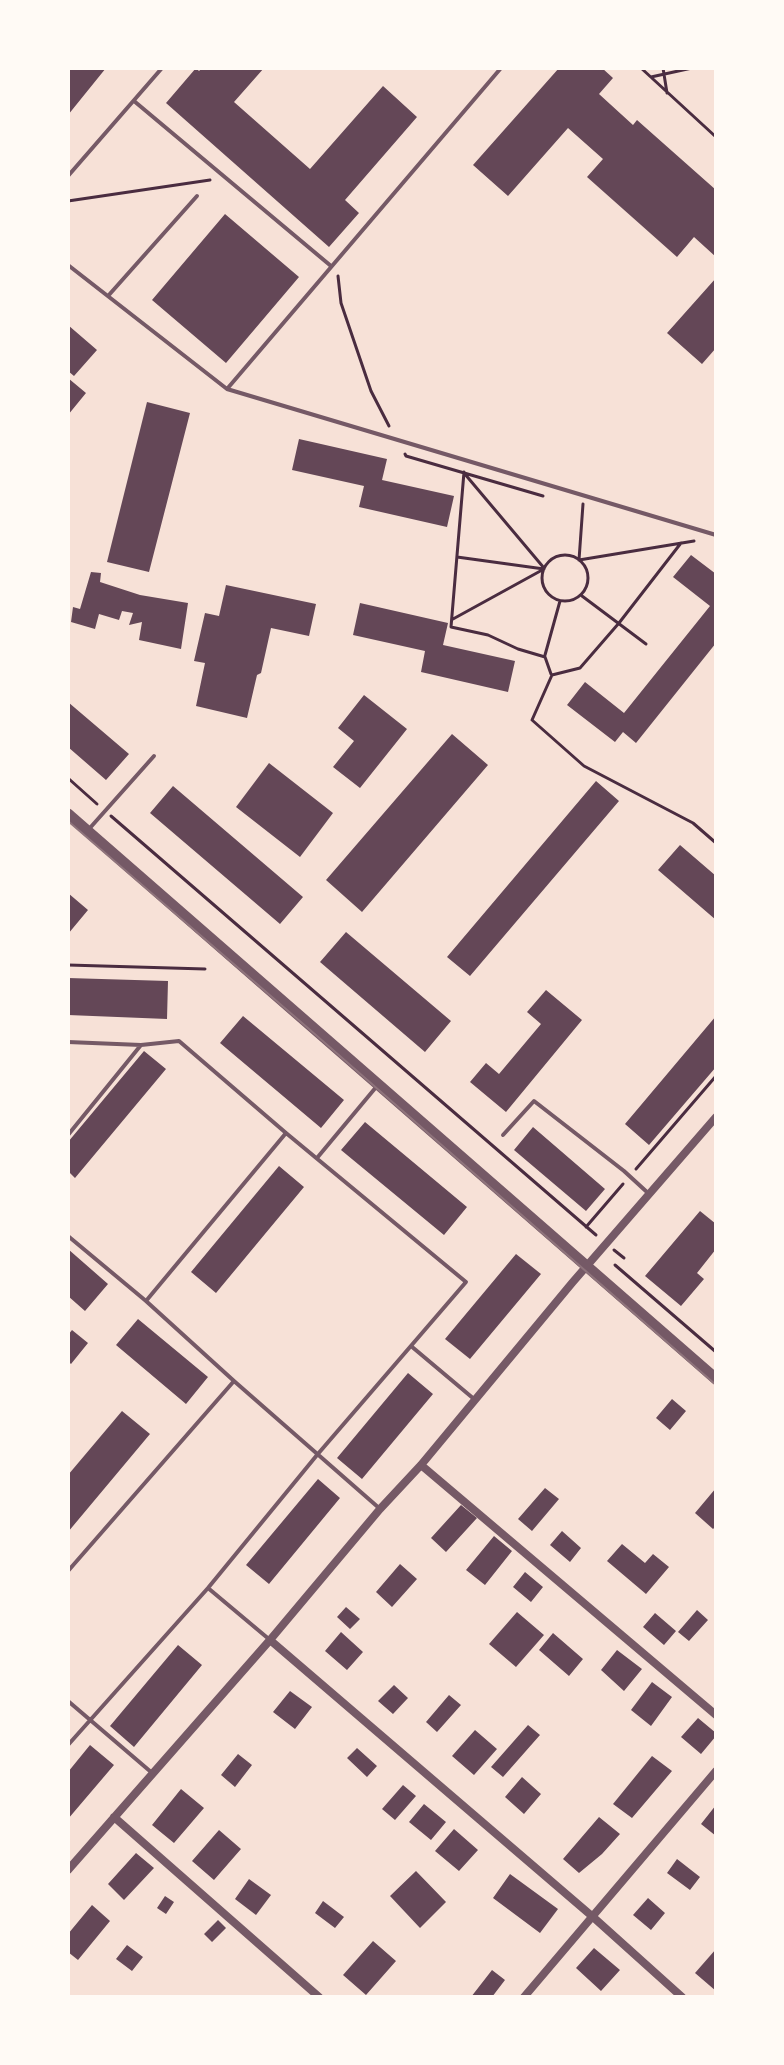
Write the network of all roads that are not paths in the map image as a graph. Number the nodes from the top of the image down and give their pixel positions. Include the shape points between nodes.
1 (162, 68) edge
2 (501, 68) edge
3 (134, 101) junction
4 (68, 176) edge
5 (197, 196) dead end
6 (68, 265) edge
7 (331, 266) junction
8 (108, 296) junction
9 (227, 389) junction
10 (716, 535) edge
11 (154, 756) dead end
12 (68, 814) edge
13 (87, 831) junction
14 (68, 1042) edge
15 (141, 1045) junction
16 (378, 1084) junction
17 (716, 1117) edge
18 (286, 1133) junction
19 (68, 1135) edge
20 (503, 1135) dead end
21 (317, 1158) junction
22 (650, 1195) junction
23 (68, 1236) edge
24 (587, 1266) junction
25 (146, 1301) junction
26 (411, 1346) junction
27 (716, 1379) edge
28 (234, 1381) junction
29 (475, 1400) junction
30 (317, 1455) junction
31 (421, 1465) junction
32 (380, 1509) junction
33 (68, 1571) edge
34 (208, 1588) junction
35 (270, 1640) junction
36 (68, 1701) edge
37 (716, 1715) edge
38 (90, 1720) junction
39 (68, 1745) edge
40 (716, 1771) edge
41 (152, 1774) junction
42 (114, 1817) junction
43 (68, 1870) edge
44 (593, 1917) junction
45 (319, 1997) edge
46 (524, 1997) edge
47 (682, 1997) edge

1 - 3 lane
2 - 7 lane
3 - 4 lane
3 - 7 lane
5 - 8 lane
6 - 8 lane
7 - 9 lane
8 - 9 lane
9 - 10 lane
11 - 13 lane
12 - 13 street
13 - 16 street
14 - 15 lane
15 - 18 lane via 179,1041
15 - 19 lane
16 - 21 lane
16 - 24 street
17 - 22 street
18 - 21 lane
18 - 25 lane
20 - 22 lane via 534,1101
21 - 26 lane via 466,1282
22 - 24 street
23 - 25 lane
24 - 27 street
24 - 29 street
25 - 28 lane
26 - 29 lane
26 - 30 lane
28 - 30 lane
28 - 33 lane
29 - 31 street
30 - 32 lane
30 - 34 lane
31 - 32 street
31 - 37 street
32 - 35 street
34 - 35 lane
34 - 38 lane
35 - 41 street
35 - 44 street
36 - 38 lane
38 - 39 lane
38 - 41 lane
40 - 44 street
41 - 42 street
42 - 43 street
42 - 45 street
44 - 46 street
44 - 47 street

